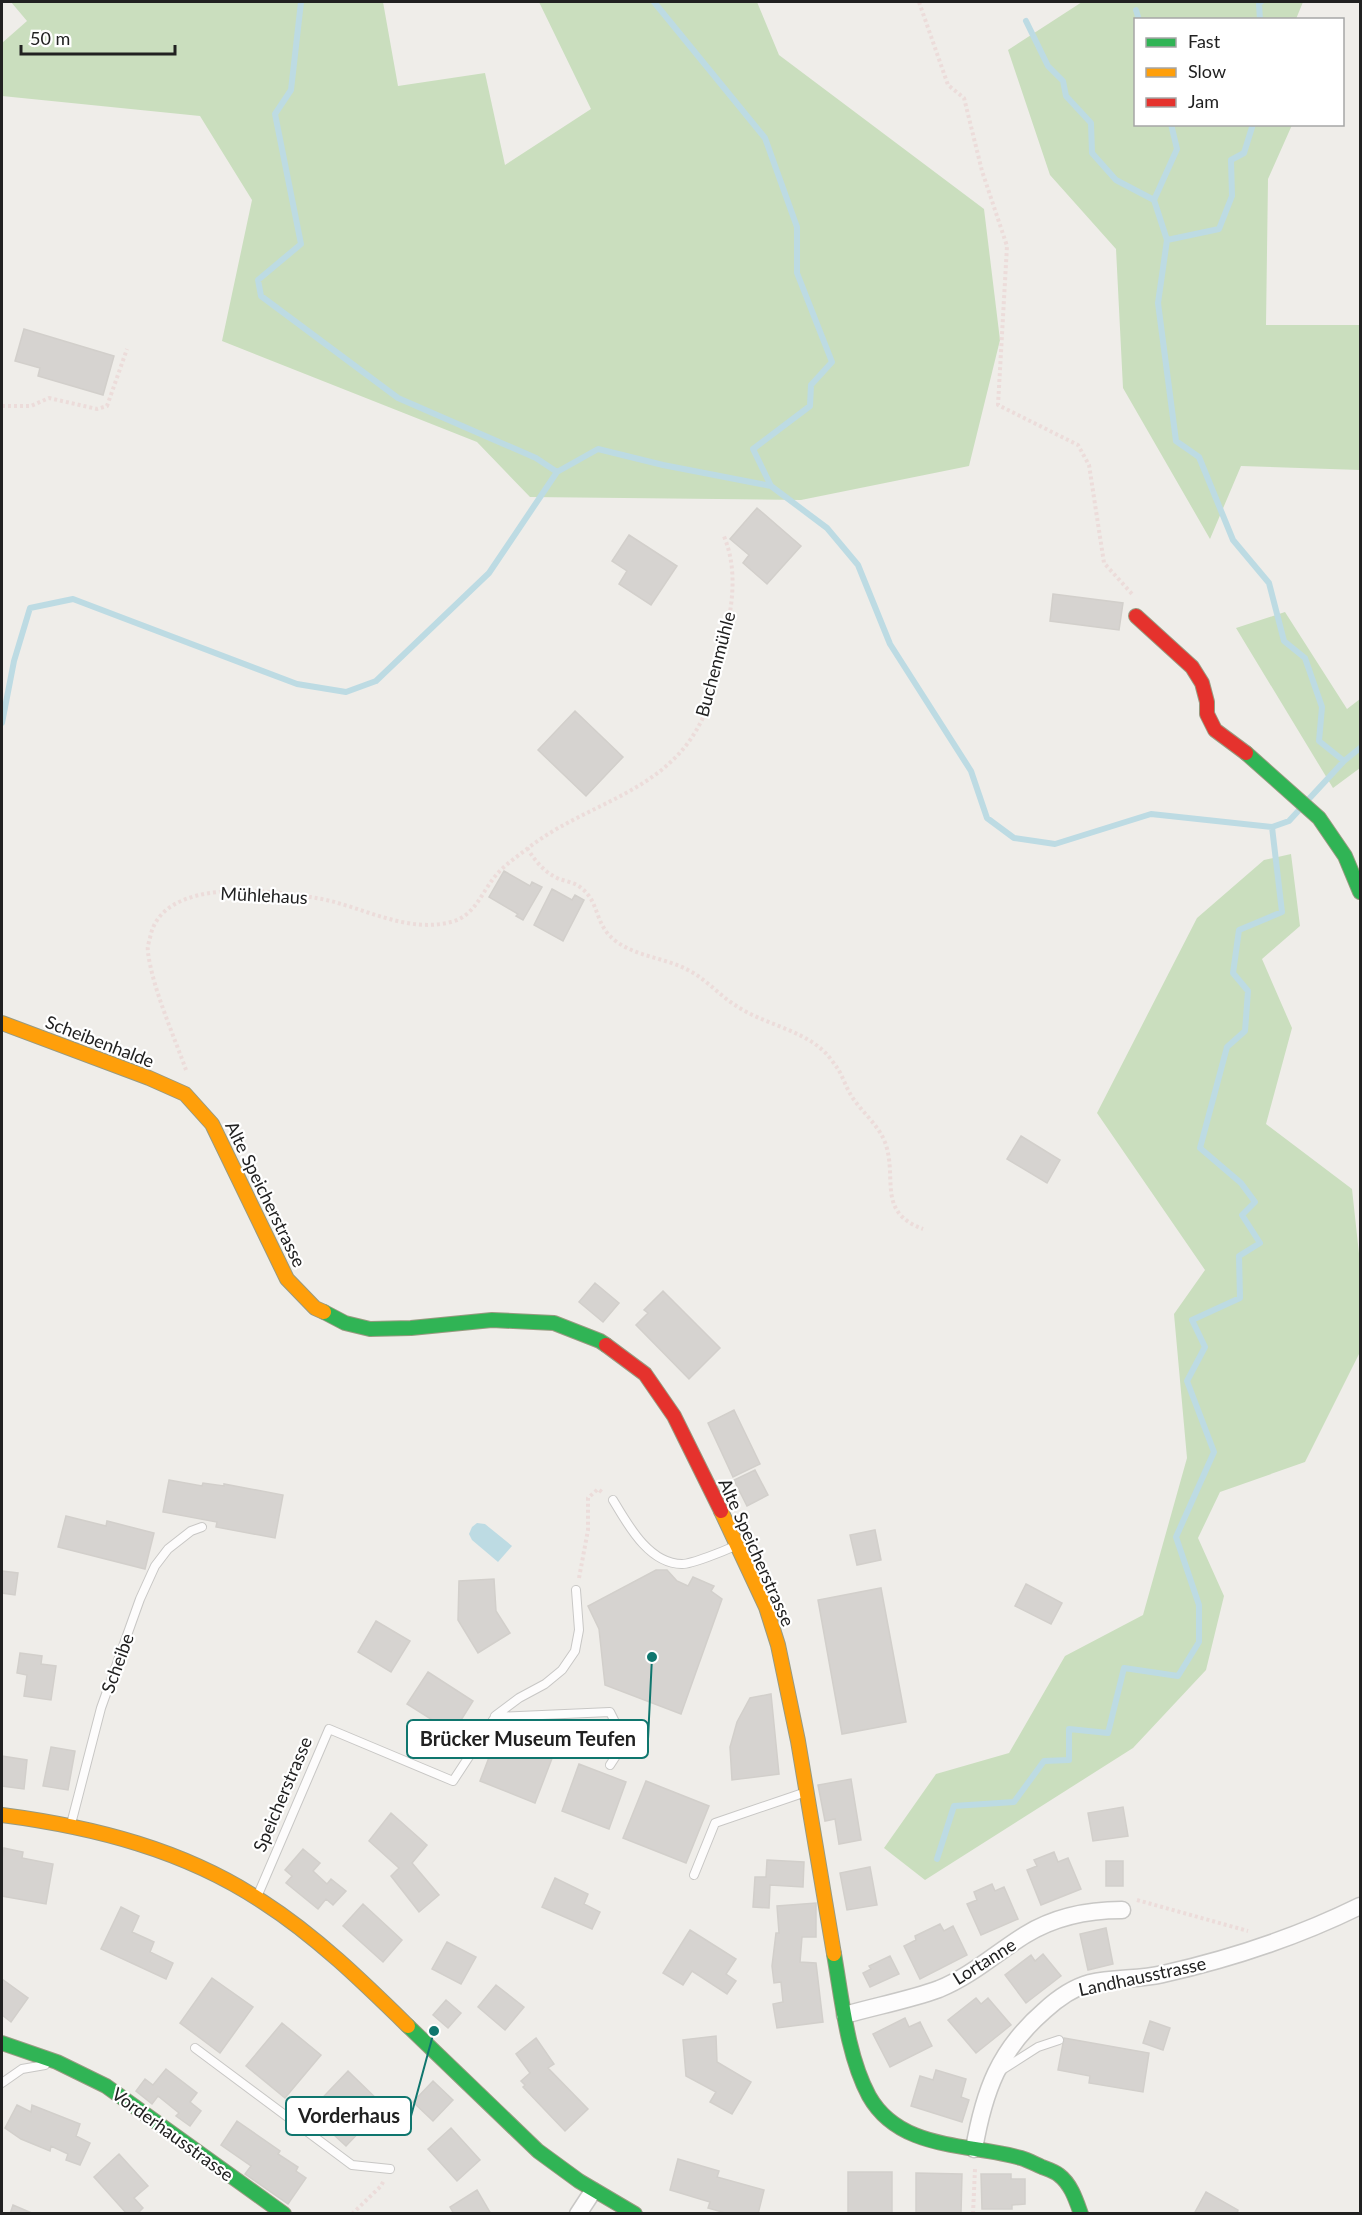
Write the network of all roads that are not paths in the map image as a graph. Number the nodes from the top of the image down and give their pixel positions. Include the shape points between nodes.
1 (1136, 616) road end
2 (1360, 892) edge
3 (2, 1023) edge
4 (185, 1094) joint
5 (613, 1500) road end
6 (202, 1527) dead end
7 (738, 1545) junction
8 (576, 1590) road end
9 (495, 1717) junction
10 (610, 1765) dead end
11 (806, 1792) junction
12 (2, 1815) edge
13 (71, 1824) junction
14 (694, 1875) dead end
15 (257, 1897) junction
16 (1360, 1905) edge
17 (1122, 1910) road end
18 (845, 2014) junction
19 (1059, 2040) dead end
20 (2, 2043) edge
21 (195, 2048) dead end
22 (57, 2062) junction
23 (994, 2076) junction
24 (2, 2083) edge
25 (975, 2155) junction
26 (390, 2169) road end
27 (593, 2191) junction
28 (284, 2214) edge
29 (578, 2214) edge
30 (635, 2214) edge
31 (1081, 2214) edge

1 - 2 street via 1192,667 1202,683 1207,714 1215,730 1252,757 1319,818 1345,856
3 - 4 street, Scheibenhalde
4 - 7 street, Alte Speicherstrasse via 212,1124 287,1279 315,1308 345,1323 370,1329 492,1320 543,1322 600,1341 645,1374 668,1407
5 - 7 lane via 631,1530 660,1559 683,1564
6 - 13 lane, Scheibe via 168,1550 155,1566 140,1599 101,1708
7 - 11 street, Alte Speicherstrasse via 766,1607 778,1646
8 - 9 lane via 579,1630 575,1651 562,1670
9 - 10 lane via 610,1712 625,1742
9 - 15 lane, Speicherstrasse via 453,1781 329,1729
11 - 14 lane via 715,1823
11 - 18 street, Alte Speicherstrasse
12 - 13 street
13 - 15 street via 135,1841 198,1866
15 - 27 street via 350,1972 546,2158
16 - 23 street, Landhausstrasse via 1340,1916 1208,1963 1160,1975 1090,1983 1063,1994 1006,2051
17 - 18 street, Lortanne via 1066,1917 1026,1934 976,1970 938,1989
18 - 25 street, Alte Speicherstrasse via 858,2070 883,2114 905,2131
19 - 23 lane via 1038,2047
20 - 22 street, Vorderhausstrasse
21 - 26 lane via 352,2165
22 - 24 lane via 22,2069
22 - 28 street, Vorderhausstrasse via 106,2086
23 - 25 street, Landhausstrasse via 980,2116
25 - 31 street, Alte Speicherstrasse via 1022,2158 1059,2175 1074,2194
27 - 29 street
27 - 30 street

